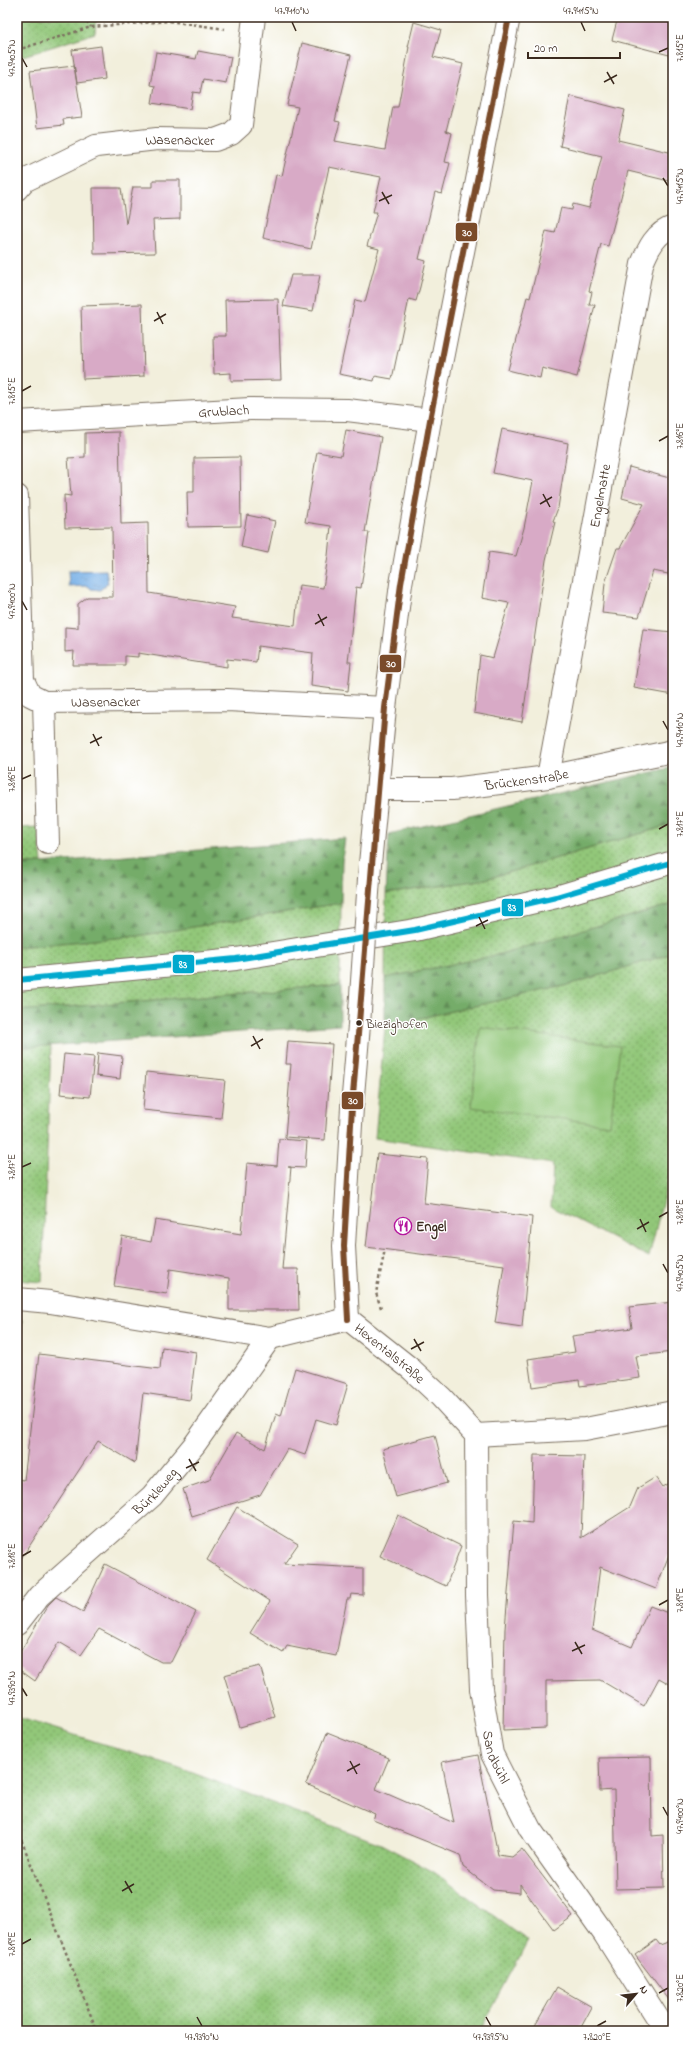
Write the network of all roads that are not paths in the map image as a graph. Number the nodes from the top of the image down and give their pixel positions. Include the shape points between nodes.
1 (509, 17) edge
2 (253, 25) edge
3 (17, 189) edge
4 (673, 227) edge
5 (430, 420) junction
6 (17, 422) edge
7 (17, 496) edge
8 (44, 702) junction
9 (385, 708) junction
10 (673, 751) edge
11 (548, 777) junction
12 (378, 789) junction
13 (48, 843) dead end
14 (673, 862) edge
15 (17, 980) edge
16 (17, 1299) edge
17 (348, 1319) junction
18 (270, 1338) junction
19 (673, 1412) edge
20 (476, 1435) junction
21 (17, 1624) edge
22 (666, 2031) edge

1 - 5 street
2 - 3 street, Wasenacker via 241,125 231,134 215,140 157,140 96,146 24,182
4 - 11 street, Engelmatte via 659,235 649,246 642,264
5 - 6 street, Grublach via 347,410 250,409
5 - 9 street via 401,584
7 - 8 street via 23,680 30,695
8 - 9 street, Wasenacker via 227,700
8 - 13 street
9 - 12 street
10 - 11 street, Brückenstraße
11 - 12 street, Brückenstraße via 452,789
12 - 17 street, bridge via 370,864 344,1246
14 - 15 street via 556,896 415,930 236,959
16 - 18 street, Hexentalstraße via 50,1302
17 - 18 street, Hexentalstraße
17 - 20 street, Hexentalstraße via 411,1369
18 - 21 street, Bürkleweg via 195,1444 152,1496 39,1596
19 - 20 street via 585,1429
20 - 22 street, Sandbühl via 476,1595 481,1689 492,1754 530,1829 605,1935

